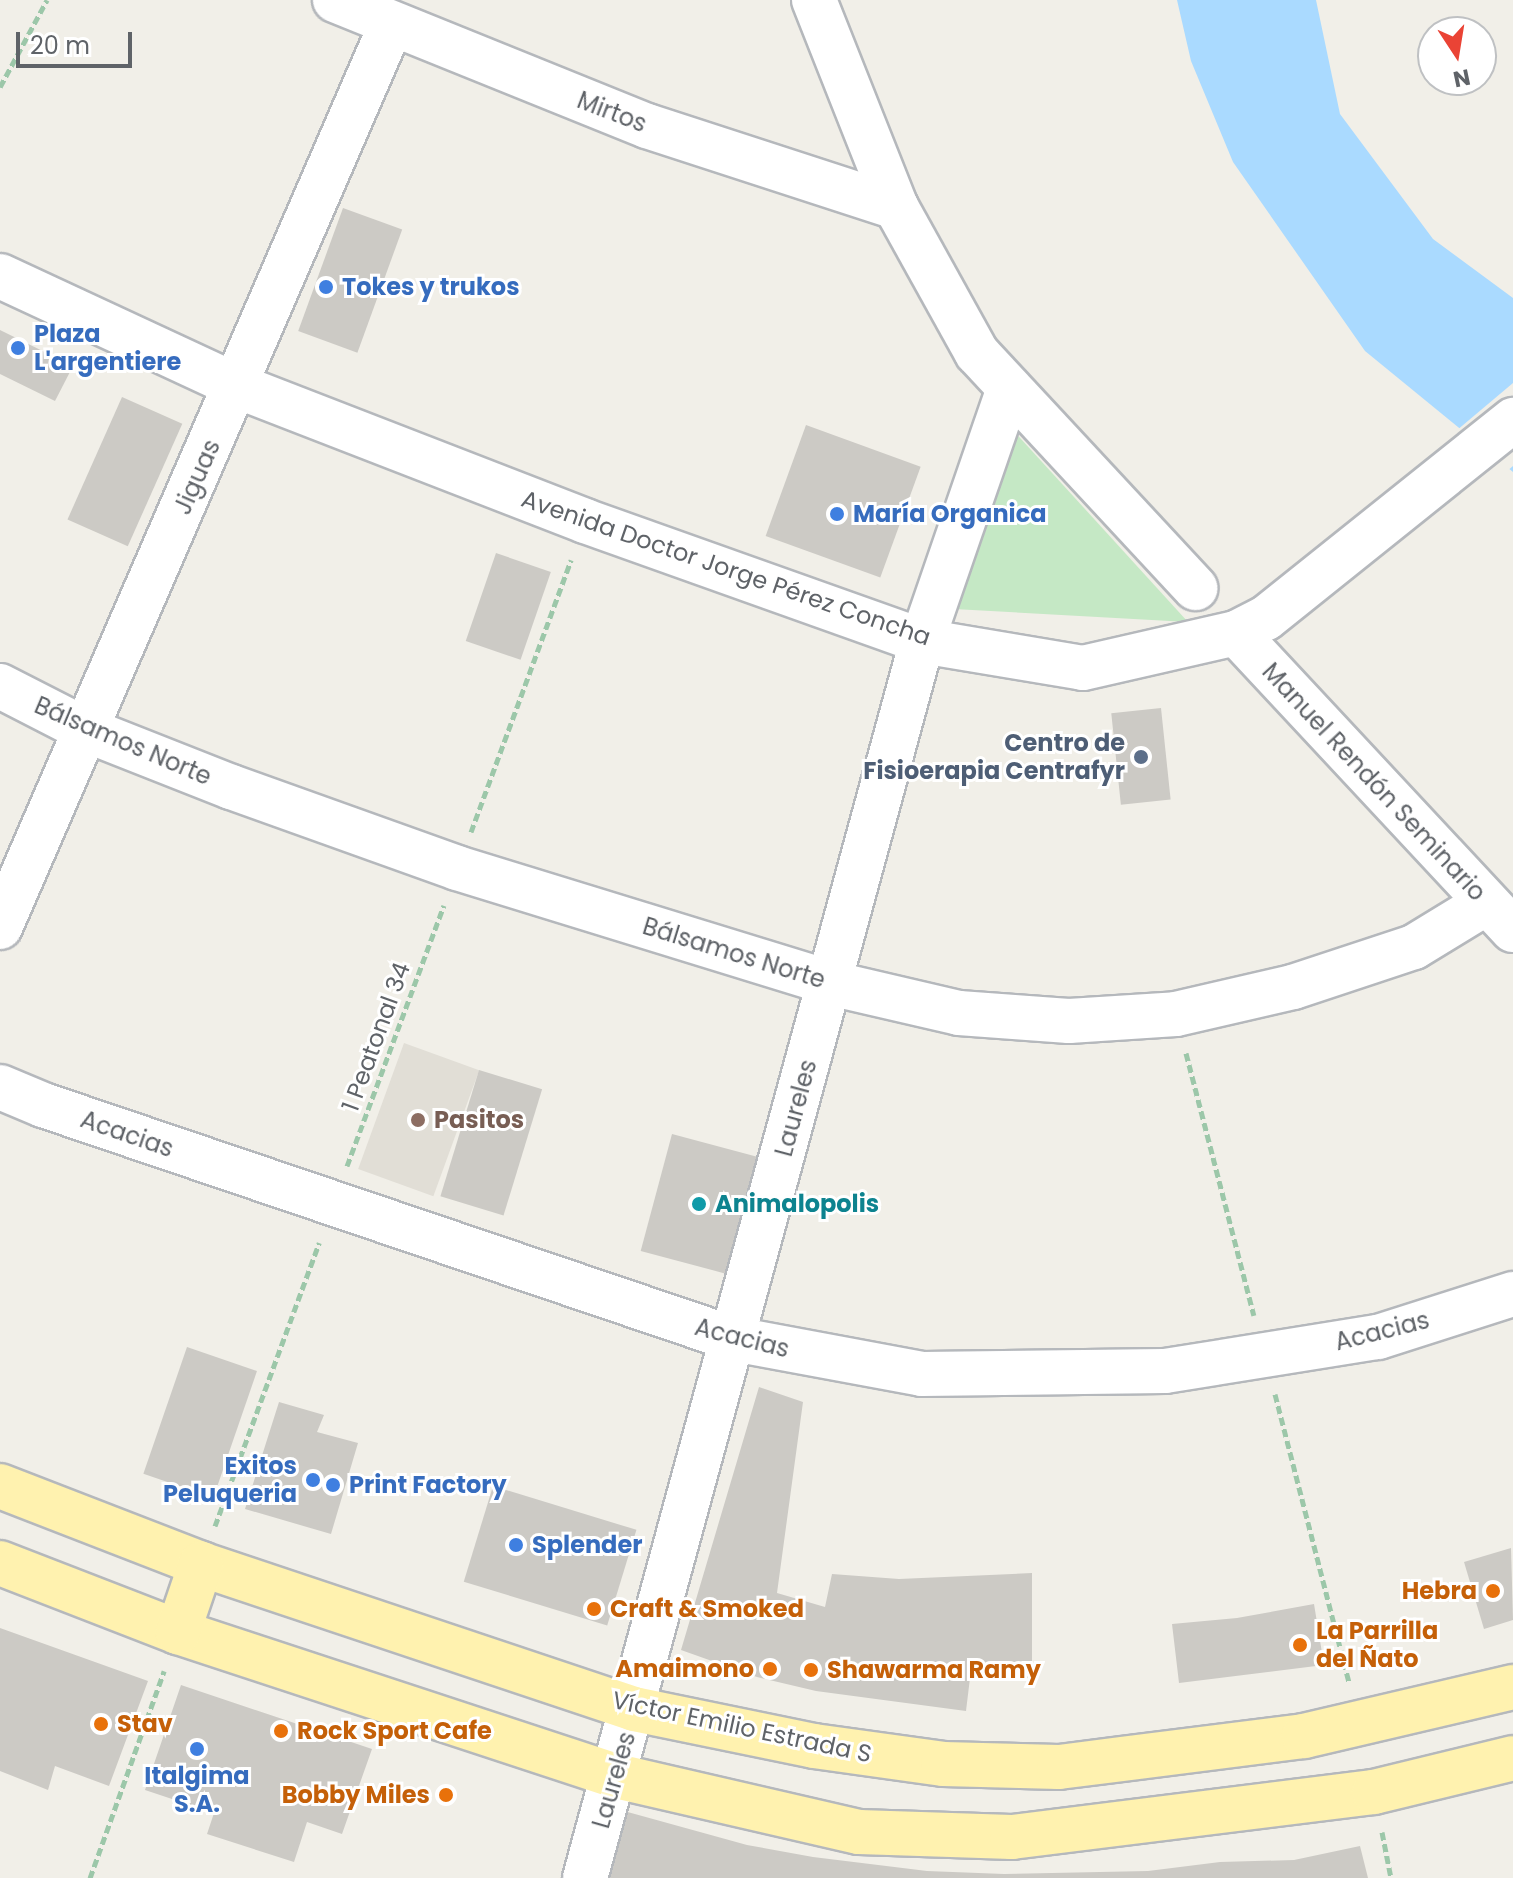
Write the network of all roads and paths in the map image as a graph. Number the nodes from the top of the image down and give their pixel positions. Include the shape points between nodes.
1 (47, 0) edge
2 (335, 0) edge
3 (814, 0) edge
4 (391, 25) junction
5 (0, 87) edge
6 (896, 207) junction
7 (0, 276) edge
8 (237, 386) junction
9 (1009, 389) junction
10 (1513, 420) edge
11 (585, 521) junction
12 (1195, 588) dead end
13 (1236, 633) junction
14 (922, 641) junction
15 (0, 686) edge
16 (84, 729) junction
17 (457, 868) junction
18 (1500, 917) edge
19 (0, 927) edge
20 (830, 983) junction
21 (0, 1087) edge
22 (333, 1204) junction
23 (1513, 1294) edge
24 (734, 1339) junction
25 (0, 1486) edge
26 (0, 1563) edge
27 (201, 1564) junction
28 (178, 1632) junction
29 (1513, 1687) edge
30 (634, 1709) junction
31 (1359, 1724) junction
32 (1513, 1758) edge
33 (616, 1776) junction
34 (1374, 1792) junction
35 (90, 1878) edge
36 (585, 1878) edge

1 - 5 path
2 - 4 street, Mirtos
3 - 6 street
4 - 6 street, Mirtos via 647,126
4 - 8 street, Jiguas
6 - 9 street via 977,353
7 - 8 street, Avenida Doctor Jorge Pérez Concha
8 - 11 street, Avenida Doctor Jorge Pérez Concha
8 - 16 street, Jiguas
9 - 12 street
9 - 14 street, Laureles
10 - 13 street, Avenida Doctor Jorge Pérez Concha via 1284,605
11 - 14 street, Avenida Doctor Jorge Pérez Concha
11 - 17 path, 1 Peatonal 34
13 - 14 street, Avenida Doctor Jorge Pérez Concha via 1083,668
13 - 18 street, Manuel Rendón Seminario
14 - 20 street, Laureles
15 - 16 street, Bálsamos Norte
16 - 17 street, Bálsamos Norte
16 - 19 street, Jiguas
17 - 20 street, Bálsamos Norte
17 - 22 path, 1 Peatonal 34
18 - 20 street, Bálsamos Norte via 1293,987 1176,1014 1069,1021 959,1013
20 - 24 street, Laureles
21 - 22 street, Acacias
22 - 24 street, Acacias
22 - 27 path, 1 Peatonal 34
23 - 24 street, Acacias via 1378,1337 1165,1371 922,1374
24 - 30 street, Laureles
25 - 27 main road, Víctor Emilio Estrada S
26 - 28 main road
27 - 28 main road
27 - 30 main road, Víctor Emilio Estrada S
28 - 33 main road
28 - 35 path
29 - 31 main road, Víctor Emilio Estrada S
30 - 31 main road, Víctor Emilio Estrada S via 814,1746 943,1764 1059,1767 1304,1736
30 - 33 street, Laureles
31 - 34 main road
32 - 34 main road
33 - 34 main road via 859,1832 1012,1837
33 - 36 street, Laureles

